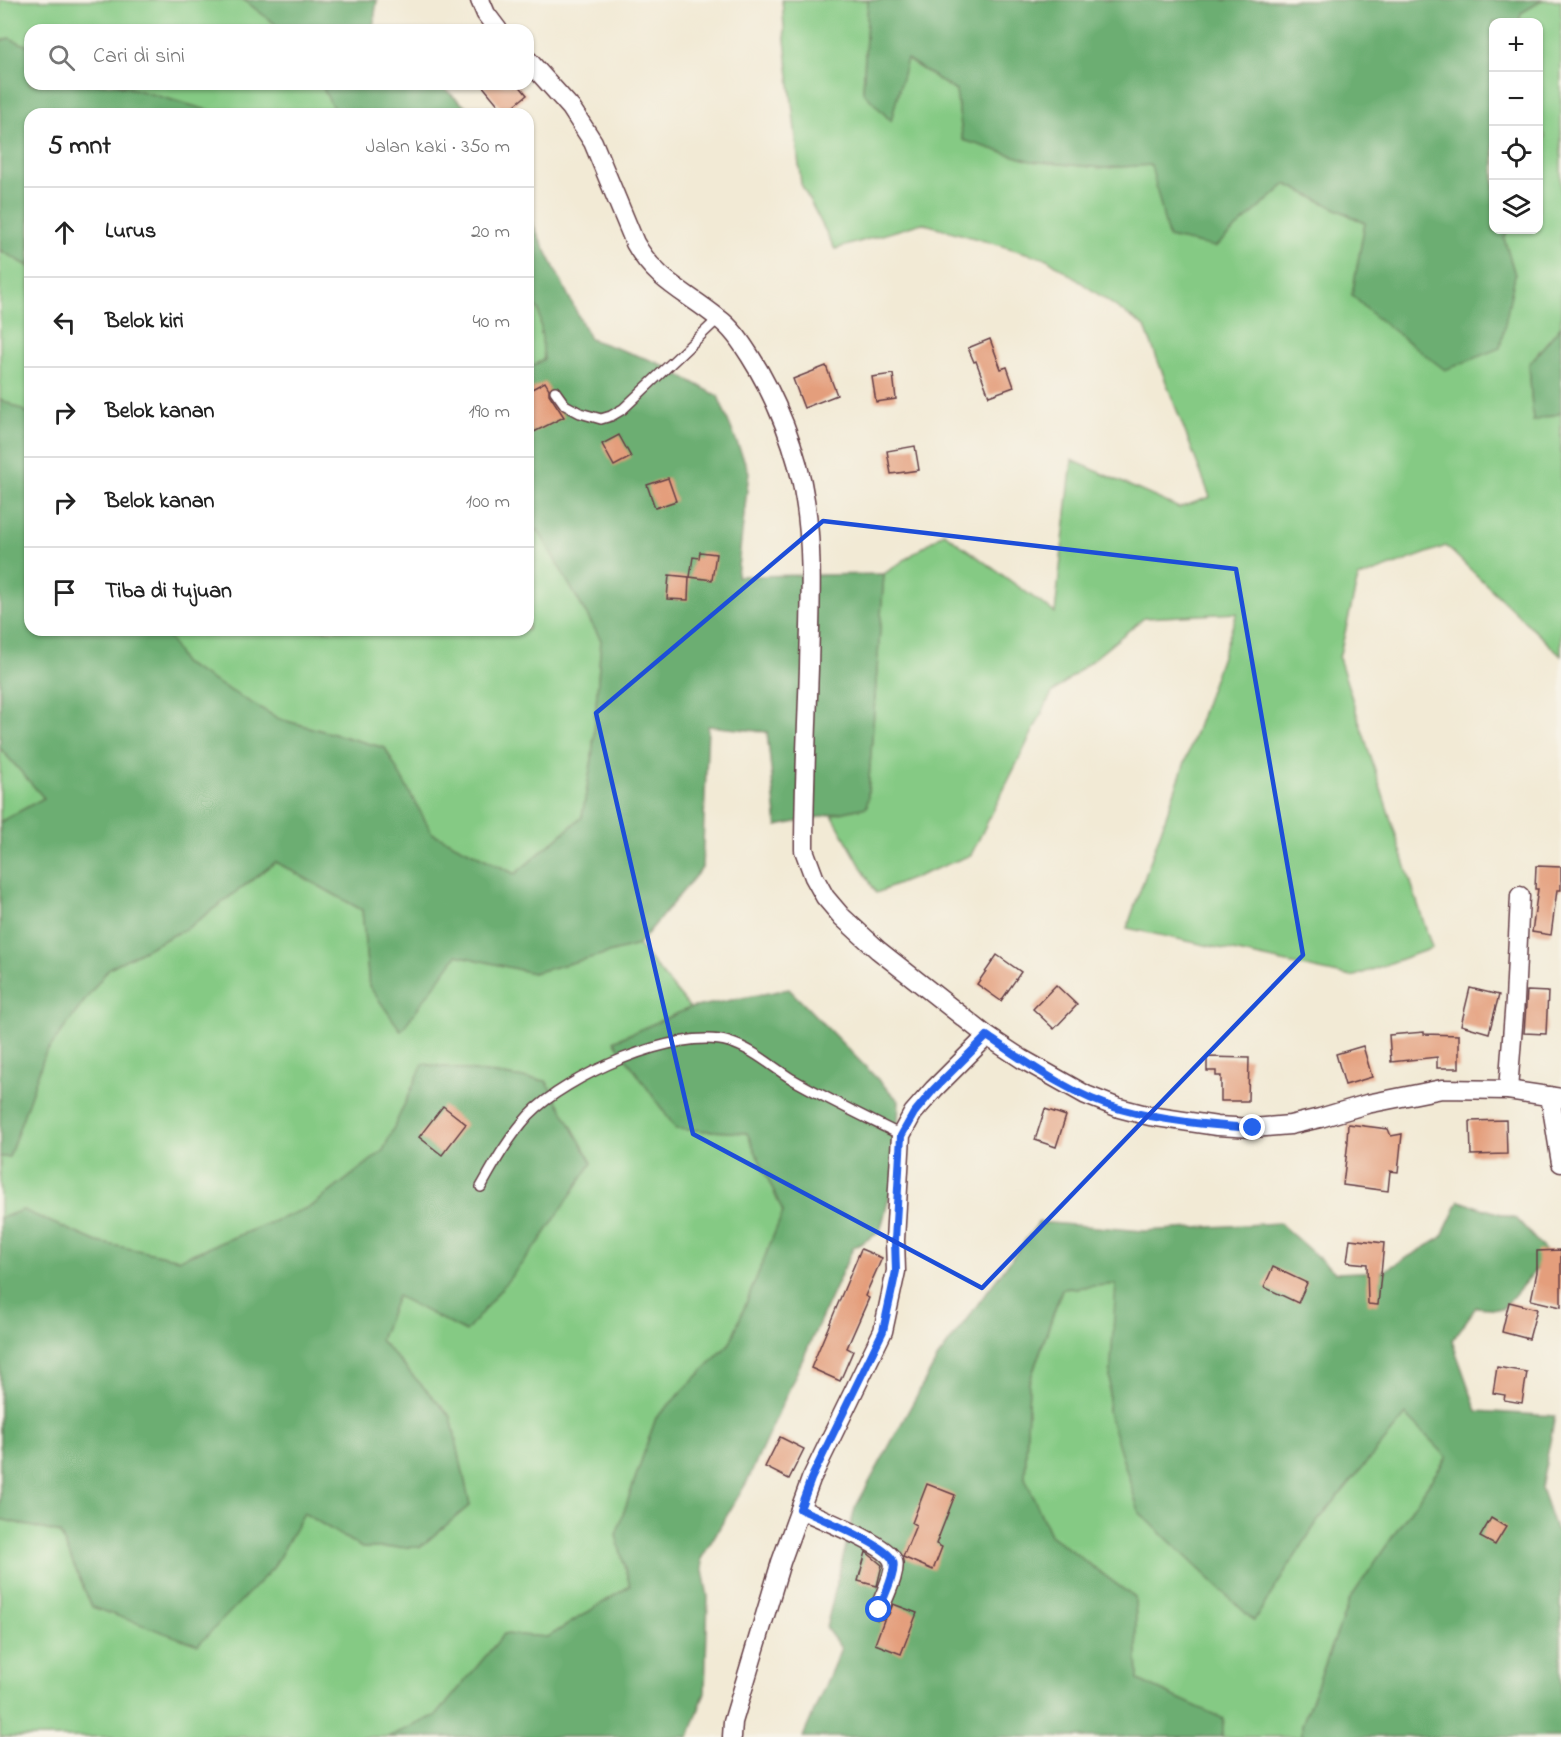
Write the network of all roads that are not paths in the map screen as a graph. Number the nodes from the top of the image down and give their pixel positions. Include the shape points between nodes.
1 (480, 0) edge
2 (494, 24) edge
3 (534, 67) edge
4 (719, 318) junction
5 (555, 391) dead end
6 (1520, 896) dead end
7 (987, 1036) junction
8 (1508, 1090) junction
9 (1556, 1097) edge
10 (901, 1136) junction
11 (1561, 1163) edge
12 (481, 1187) dead end
13 (800, 1509) junction
14 (879, 1610) dead end
15 (732, 1737) edge

1 - 2 street
3 - 4 street via 571,108 593,142 644,258 669,284
4 - 5 lane via 611,416 601,419 580,413 565,405
4 - 7 street via 751,357 774,401 794,450 805,498 811,592 804,850 825,897 842,917
6 - 8 street
7 - 8 street via 1051,1077 1119,1108 1217,1126 1290,1125 1442,1089
7 - 10 street via 934,1089
8 - 9 street
9 - 11 street
10 - 12 lane via 729,1042 675,1042 607,1065 552,1095 529,1115 503,1148
10 - 13 street via 896,1271 883,1331 820,1459
13 - 14 street via 890,1555 893,1572
13 - 15 street via 743,1688

